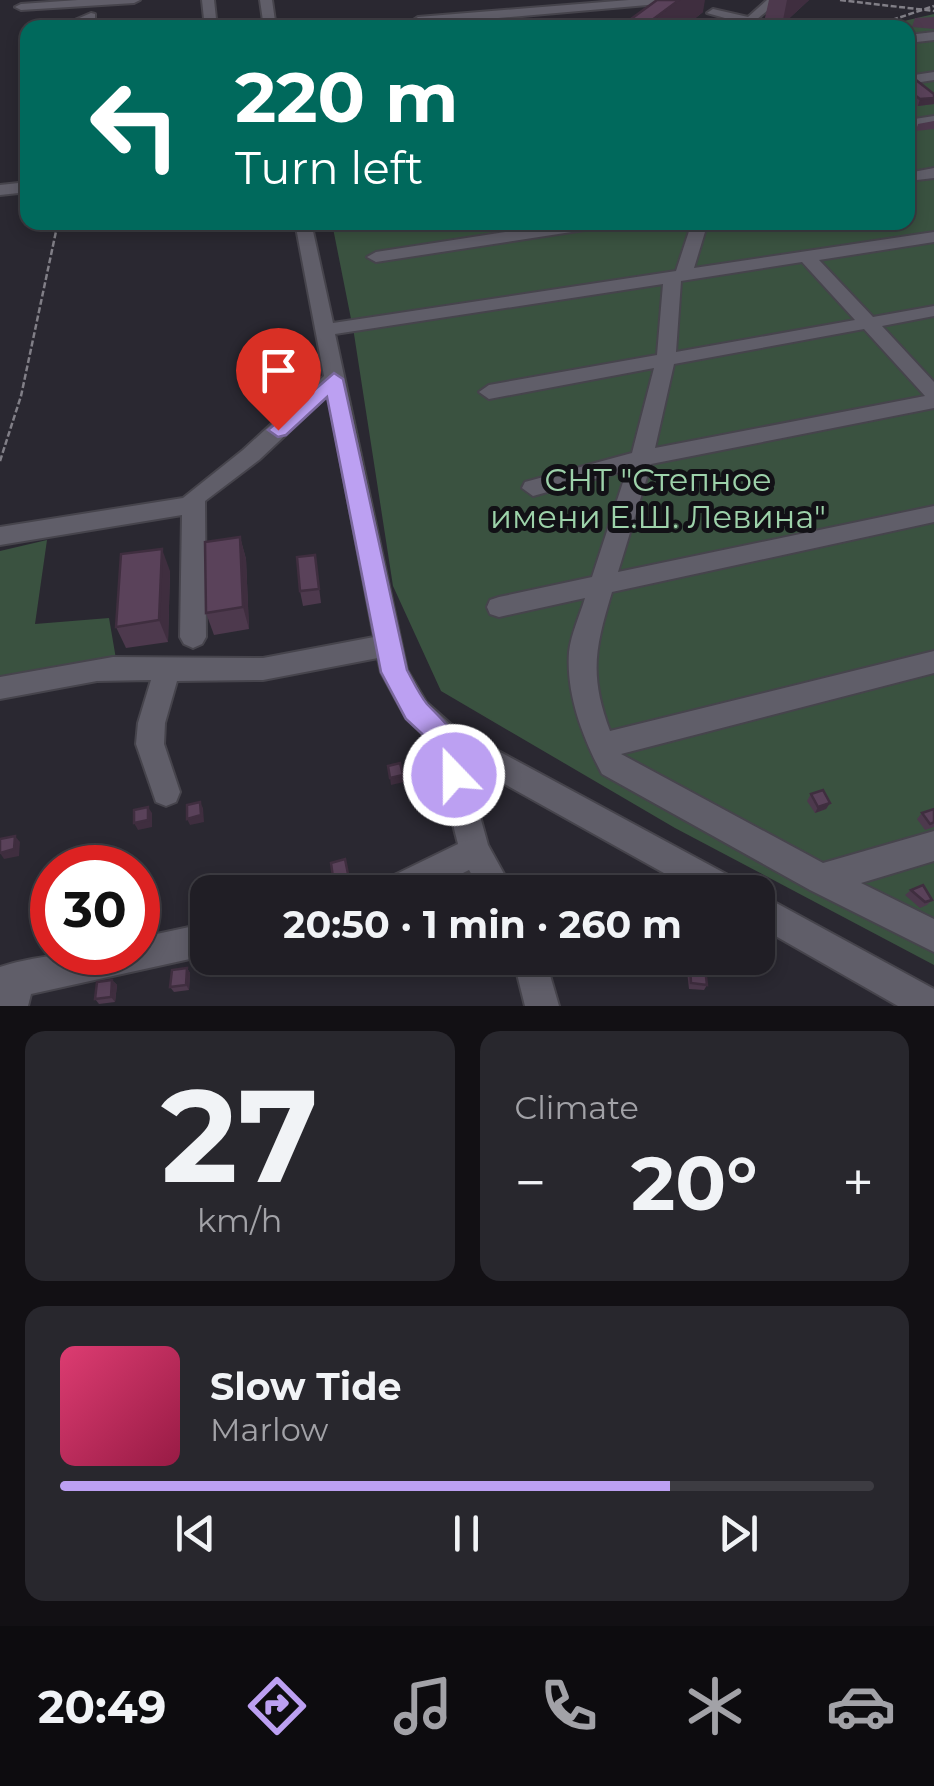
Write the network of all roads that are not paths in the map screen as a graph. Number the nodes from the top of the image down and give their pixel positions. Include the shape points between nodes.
1 (134, 0) edge
2 (477, 0) edge
3 (670, 0) edge
4 (684, 0) edge
5 (774, 0) edge
6 (93, 2) edge
7 (21, 6) dead end
8 (526, 6) edge
9 (713, 13) dead end
10 (486, 15) junction
11 (659, 18) edge
12 (429, 20) edge
13 (745, 20) edge
14 (751, 20) edge
15 (305, 230) edge
16 (550, 230) edge
17 (697, 230) edge
18 (934, 237) edge
19 (376, 256) dead end
20 (807, 257) junction
21 (678, 277) junction
22 (934, 311) edge
23 (868, 322) junction
24 (324, 330) junction
25 (666, 358) junction
26 (334, 379) junction
27 (490, 392) dead end
28 (934, 397) edge
29 (642, 458) junction
30 (532, 488) dead end
31 (194, 505) junction
32 (934, 514) edge
33 (0, 536) edge
34 (601, 588) junction
35 (499, 607) dead end
36 (193, 638) dead end
37 (389, 644) junction
38 (934, 662) edge
39 (167, 671) junction
40 (0, 688) edge
41 (444, 736) junction
42 (600, 746) junction
43 (166, 792) dead end
44 (934, 846) edge
45 (475, 852) junction
46 (427, 875) edge
47 (489, 875) edge
48 (697, 875) edge
49 (821, 879) junction
50 (775, 919) edge
51 (934, 936) edge
52 (190, 944) edge
53 (534, 975) edge
54 (10, 989) edge
55 (542, 1006) edge
56 (930, 1006) edge

1 - 6 street
2 - 10 street
3 - 8 street
4 - 11 street
5 - 14 street
6 - 7 street
8 - 10 street
9 - 13 street
10 - 12 street
15 - 24 street
16 - 19 street
17 - 21 street
18 - 20 street
20 - 21 street
20 - 23 street
21 - 24 street
21 - 25 street
22 - 23 street
23 - 25 street
23 - 28 street
24 - 26 street
25 - 27 street
25 - 29 street
26 - 31 street via 251,455 208,483
26 - 37 street
28 - 29 street
29 - 30 street
29 - 34 street
31 - 33 street
31 - 36 street
32 - 34 street
34 - 35 street
34 - 42 street via 581,670
37 - 39 street via 248,670
37 - 41 street via 394,672 416,710
38 - 42 street
39 - 40 street via 68,673
39 - 43 street via 149,738
41 - 45 street
41 - 48 street
42 - 49 street via 612,765
44 - 49 street
45 - 46 street
45 - 47 street
49 - 51 street
50 - 56 street
52 - 54 street
53 - 55 street

